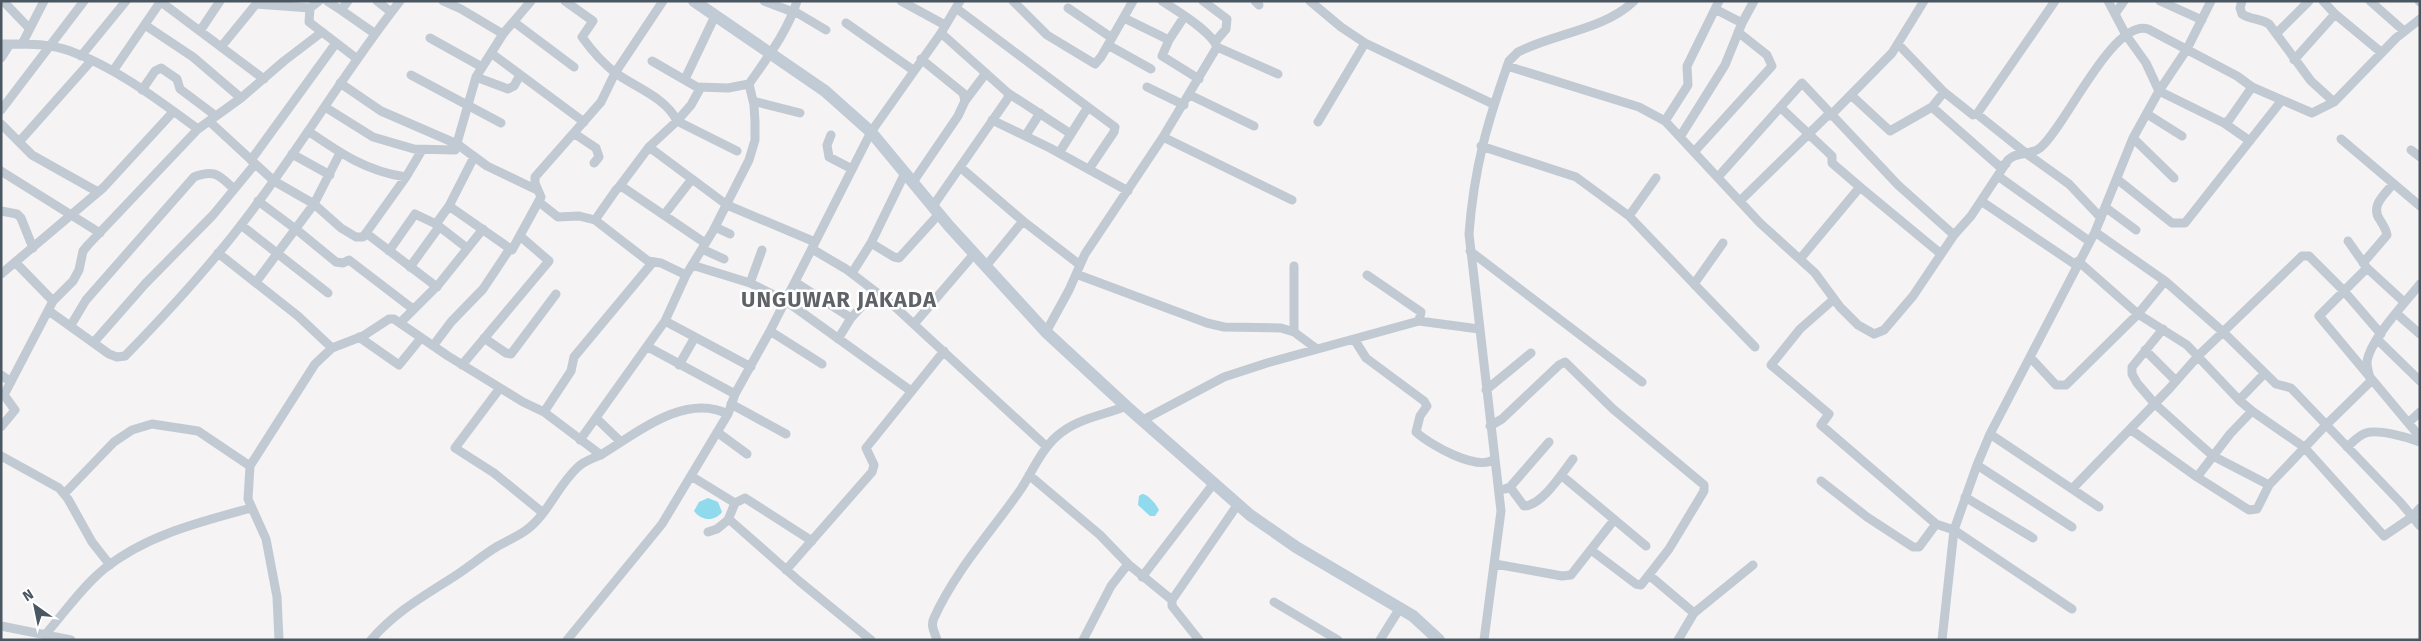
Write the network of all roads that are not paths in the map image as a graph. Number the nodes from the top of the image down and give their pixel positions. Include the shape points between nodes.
1 (3, 1) edge
2 (44, 1) edge
3 (84, 1) edge
4 (126, 1) edge
5 (220, 1) edge
6 (319, 1) edge
7 (328, 1) edge
8 (348, 1) edge
9 (377, 1) edge
10 (400, 1) edge
11 (444, 1) edge
12 (531, 1) edge
13 (565, 1) edge
14 (663, 1) edge
15 (694, 1) edge
16 (764, 1) edge
17 (797, 1) edge
18 (901, 1) edge
19 (1013, 1) edge
20 (1133, 1) edge
21 (1162, 1) edge
22 (1203, 1) edge
23 (1310, 1) edge
24 (1634, 1) edge
25 (1754, 1) edge
26 (1924, 1) edge
27 (2055, 1) edge
28 (2108, 1) edge
29 (2124, 1) edge
30 (2160, 1) edge
31 (2211, 1) edge
32 (2242, 1) edge
33 (2309, 1) edge
34 (2323, 1) edge
35 (2370, 1) edge
36 (161, 2) edge
37 (262, 2) edge
38 (463, 5) edge
39 (958, 5) edge
40 (1717, 5) edge
41 (310, 8) junction
42 (1068, 8) dead end
43 (342, 10) junction
44 (391, 12) junction
45 (793, 12) junction
46 (2115, 14) junction
47 (2335, 14) junction
48 (715, 16) junction
49 (1184, 17) junction
50 (1124, 18) junction
51 (2202, 20) junction
52 (2420, 20) edge
53 (514, 22) junction
54 (846, 23) dead end
55 (145, 25) junction
56 (29, 28) junction
57 (1740, 28) junction
58 (943, 29) junction
59 (826, 30) dead end
60 (2404, 30) junction
61 (200, 31) junction
62 (322, 32) junction
63 (374, 33) junction
64 (2277, 33) junction
65 (503, 34) junction
66 (2126, 35) junction
67 (430, 38) dead end
68 (1168, 40) junction
69 (1110, 41) junction
70 (336, 43) junction
71 (1365, 43) junction
72 (6, 44) edge
73 (22, 44) junction
74 (1898, 44) junction
75 (1216, 45) junction
76 (52, 46) junction
77 (221, 47) junction
78 (2187, 49) junction
79 (771, 52) junction
80 (491, 53) junction
81 (2382, 53) junction
82 (81, 56) junction
83 (1, 58) edge
84 (356, 58) junction
85 (921, 59) junction
86 (2294, 60) junction
87 (91, 61) junction
88 (652, 61) dead end
89 (1507, 66) junction
90 (574, 67) dead end
91 (482, 68) junction
92 (1151, 69) dead end
93 (913, 70) junction
94 (113, 71) junction
95 (986, 72) junction
96 (616, 73) junction
97 (1278, 74) dead end
98 (411, 75) dead end
99 (520, 75) junction
100 (476, 77) junction
101 (264, 79) junction
102 (685, 79) junction
103 (1200, 79) junction
104 (340, 83) junction
105 (749, 84) junction
106 (701, 87) junction
107 (1147, 87) dead end
108 (2252, 87) junction
109 (142, 90) junction
110 (1944, 92) junction
111 (2159, 92) junction
112 (1008, 93) junction
113 (1190, 95) junction
114 (1851, 95) junction
115 (241, 98) junction
116 (965, 100) junction
117 (2282, 100) junction
118 (753, 101) junction
119 (2334, 102) junction
120 (1493, 104) junction
121 (469, 105) junction
122 (1184, 105) junction
123 (325, 107) junction
124 (1932, 107) junction
125 (1088, 108) junction
126 (1780, 108) junction
127 (1, 110) edge
128 (173, 112) junction
129 (800, 113) dead end
130 (1040, 113) junction
131 (1977, 114) junction
132 (2146, 114) junction
133 (1830, 115) junction
134 (212, 119) junction
135 (992, 120) junction
136 (677, 121) junction
137 (1664, 121) junction
138 (584, 122) junction
139 (1318, 122) dead end
140 (501, 123) dead end
141 (2224, 123) junction
142 (1, 124) edge
143 (1254, 126) dead end
144 (198, 129) junction
145 (308, 131) junction
146 (871, 132) junction
147 (1809, 133) junction
148 (575, 134) junction
149 (1071, 134) junction
150 (831, 135) dead end
151 (1026, 135) junction
152 (2182, 136) dead end
153 (1163, 137) junction
154 (1680, 137) junction
155 (2133, 138) junction
156 (2341, 139) dead end
157 (2250, 141) junction
158 (19, 142) junction
159 (456, 144) junction
160 (1481, 146) junction
161 (649, 147) junction
162 (422, 150) junction
163 (2412, 150) dead end
164 (737, 151) dead end
165 (1059, 152) junction
166 (1694, 152) junction
167 (340, 153) junction
168 (292, 154) junction
169 (2027, 154) junction
170 (474, 156) junction
171 (2420, 157) edge
172 (253, 162) junction
173 (594, 163) dead end
174 (2006, 164) junction
175 (960, 167) junction
176 (852, 169) junction
177 (1089, 169) junction
178 (1, 171) edge
179 (330, 175) junction
180 (1998, 176) junction
181 (406, 177) junction
182 (909, 178) junction
183 (1656, 178) dead end
184 (1718, 178) junction
185 (2174, 178) dead end
186 (692, 179) junction
187 (2117, 179) junction
188 (274, 180) junction
189 (2393, 184) junction
190 (619, 187) junction
191 (1860, 187) junction
192 (234, 189) junction
193 (538, 190) junction
194 (1128, 191) junction
195 (98, 192) junction
196 (1292, 200) dead end
197 (1740, 200) junction
198 (258, 201) junction
199 (1981, 201) junction
200 (539, 202) junction
201 (314, 204) junction
202 (727, 204) junction
203 (449, 206) junction
204 (2420, 206) edge
205 (2105, 207) junction
206 (936, 210) junction
207 (1, 211) edge
208 (74, 214) junction
209 (664, 216) junction
210 (1629, 216) junction
211 (2101, 218) junction
212 (595, 220) junction
213 (1023, 220) junction
214 (241, 226) junction
215 (437, 226) junction
216 (715, 227) junction
217 (2174, 227) dead end
218 (483, 229) junction
219 (297, 230) junction
220 (2136, 230) dead end
221 (100, 232) junction
222 (2095, 232) junction
223 (366, 233) junction
224 (730, 234) dead end
225 (1954, 235) junction
226 (520, 236) junction
227 (2089, 241) junction
228 (2348, 241) dead end
229 (871, 243) junction
230 (1723, 243) dead end
231 (704, 246) junction
232 (813, 246) junction
233 (33, 248) junction
234 (467, 248) junction
235 (509, 250) junction
236 (762, 250) dead end
237 (1470, 250) junction
238 (390, 251) junction
239 (218, 253) junction
240 (278, 254) junction
241 (974, 254) junction
242 (1941, 254) junction
243 (724, 259) dead end
244 (1800, 259) junction
245 (15, 262) junction
246 (653, 262) junction
247 (2077, 263) junction
248 (692, 265) junction
249 (1080, 265) junction
250 (2365, 265) junction
251 (986, 266) junction
252 (1294, 266) dead end
253 (410, 267) junction
254 (852, 273) junction
255 (1, 274) edge
256 (1076, 274) junction
257 (686, 275) junction
258 (1367, 275) dead end
259 (2165, 281) junction
260 (256, 282) junction
261 (795, 282) junction
262 (750, 283) junction
263 (1694, 284) junction
264 (437, 287) junction
265 (2419, 287) edge
266 (2344, 291) junction
267 (875, 292) junction
268 (328, 293) dead end
269 (556, 294) dead end
270 (1834, 299) junction
271 (53, 301) junction
272 (786, 301) junction
273 (2404, 302) junction
274 (413, 309) junction
275 (49, 311) junction
276 (2396, 313) junction
277 (2138, 314) junction
278 (852, 318) junction
279 (664, 321) junction
280 (1419, 321) junction
281 (400, 322) junction
282 (914, 324) junction
283 (70, 325) junction
284 (1479, 329) junction
285 (2163, 329) junction
286 (770, 331) junction
287 (2222, 331) junction
288 (1046, 332) junction
289 (1294, 332) junction
290 (2420, 334) edge
291 (359, 337) junction
292 (2379, 337) junction
293 (421, 338) junction
294 (484, 338) junction
295 (695, 338) junction
296 (838, 339) junction
297 (1354, 339) junction
298 (94, 342) junction
299 (433, 346) junction
300 (648, 347) junction
301 (1755, 347) dead end
302 (332, 348) junction
303 (1317, 349) junction
304 (944, 350) junction
305 (2145, 350) junction
306 (1531, 353) dead end
307 (2199, 355) junction
308 (2030, 357) junction
309 (822, 364) dead end
310 (462, 365) junction
311 (679, 365) junction
312 (751, 367) junction
313 (2264, 374) junction
314 (1, 375) edge
315 (2176, 381) junction
316 (2371, 381) junction
317 (2420, 381) edge
318 (11, 382) junction
319 (1642, 382) dead end
320 (500, 388) junction
321 (1486, 390) junction
322 (911, 392) junction
323 (735, 394) junction
324 (2239, 400) junction
325 (732, 404) junction
326 (2155, 404) junction
327 (1126, 406) junction
328 (2252, 411) junction
329 (544, 412) junction
330 (2420, 412) edge
331 (728, 414) junction
332 (596, 418) junction
333 (1143, 420) junction
334 (2408, 423) junction
335 (2326, 425) junction
336 (1, 426) edge
337 (1490, 426) junction
338 (2130, 429) junction
339 (717, 432) junction
340 (786, 434) dead end
341 (1990, 434) junction
342 (2420, 437) edge
343 (580, 440) junction
344 (622, 442) junction
345 (1549, 442) dead end
346 (2420, 442) edge
347 (1047, 447) junction
348 (2304, 447) junction
349 (2347, 447) junction
350 (747, 454) dead end
351 (600, 455) junction
352 (1, 456) edge
353 (2213, 456) junction
354 (1494, 459) junction
355 (1574, 459) dead end
356 (1977, 465) junction
357 (250, 466) junction
358 (1029, 475) junction
359 (1560, 475) junction
360 (691, 476) junction
361 (2197, 477) junction
362 (1822, 481) dead end
363 (1214, 483) junction
364 (2269, 485) junction
365 (1510, 487) junction
366 (2072, 489) junction
367 (1498, 492) junction
368 (64, 494) junction
369 (1965, 497) junction
370 (735, 503) junction
371 (1238, 504) junction
372 (251, 508) junction
373 (2099, 508) dead end
374 (2420, 508) edge
375 (543, 513) junction
376 (2412, 516) junction
377 (728, 520) junction
378 (1614, 520) junction
379 (1936, 524) junction
380 (2420, 526) edge
381 (2072, 527) dead end
382 (1954, 530) junction
383 (708, 532) dead end
384 (2032, 538) dead end
385 (812, 541) junction
386 (1646, 546) dead end
387 (1591, 550) junction
388 (1128, 564) junction
389 (1495, 564) junction
390 (110, 565) junction
391 (1753, 565) dead end
392 (786, 570) junction
393 (1649, 575) junction
394 (1142, 577) junction
395 (1172, 600) junction
396 (1274, 602) dead end
397 (1400, 608) junction
398 (2072, 609) dead end
399 (1694, 613) junction
400 (1, 626) edge
401 (45, 635) junction
402 (71, 640) edge
403 (279, 640) edge
404 (371, 640) edge
405 (567, 640) edge
406 (871, 640) edge
407 (937, 640) edge
408 (1083, 640) edge
409 (1199, 640) edge
410 (1338, 640) edge
411 (1380, 640) edge
412 (1440, 640) edge
413 (1484, 640) edge
414 (1678, 640) edge
415 (1942, 640) edge

1 - 56 street
2 - 56 street
3 - 76 street
4 - 82 street
5 - 61 street
6 - 41 street
7 - 43 street
8 - 43 street
9 - 44 street
10 - 44 street
11 - 38 street
12 - 53 street
13 - 96 street via 593,21 582,37 596,56
14 - 96 street
15 - 48 street
16 - 45 street
17 - 45 street
18 - 58 street
19 - 69 street via 1047,35 1089,62 1095,64
20 - 50 street
21 - 49 street
22 - 75 street via 1227,19 1226,29
23 - 71 street
24 - 89 street via 1607,19 1529,46 1518,52
25 - 57 street
26 - 74 street
27 - 131 street
28 - 46 street
29 - 46 street
30 - 51 street
31 - 51 street
32 - 64 street via 2242,14 2262,20
33 - 64 street
34 - 47 street
35 - 60 street
36 - 55 street
36 - 61 street
37 - 41 street via 266,6
37 - 77 street via 250,10
38 - 65 street
39 - 58 street
39 - 125 street
40 - 57 street
40 - 137 street via 1687,66 1688,85
41 - 62 street via 309,22
42 - 69 street
43 - 63 street
44 - 63 street
45 - 59 street
45 - 79 street
46 - 66 street
47 - 81 street
47 - 86 street
48 - 79 street
48 - 102 street
49 - 68 street
49 - 75 street
50 - 68 street
50 - 69 street
51 - 78 street
52 - 60 street
53 - 65 street
53 - 90 street
54 - 93 street
55 - 94 street
55 - 115 street via 193,57
56 - 73 street
57 - 154 street via 1719,77
57 - 166 street via 1767,55 1772,66
58 - 85 street
58 - 95 street
60 - 81 street
61 - 77 street
62 - 70 street
62 - 101 street
63 - 84 street
64 - 86 street
65 - 80 street
66 - 78 street via 2142,28
66 - 111 street via 2146,63
66 - 169 street via 2091,74 2045,143 2039,150
67 - 91 street
68 - 103 street via 1162,56
69 - 92 street
70 - 84 street
70 - 172 street
71 - 120 street
71 - 139 street
72 - 73 street
72 - 83 street
73 - 76 street
74 - 110 street
74 - 114 street
75 - 97 street
75 - 103 street
76 - 82 street
76 - 127 street
77 - 101 street
78 - 108 street
78 - 111 street
79 - 105 street
79 - 146 street via 826,91
80 - 91 street
80 - 99 street
81 - 119 street
82 - 87 street
84 - 104 street
85 - 93 street
85 - 116 street via 963,93
86 - 119 street
87 - 94 street
87 - 158 street
88 - 102 street
89 - 120 street
89 - 137 street via 1639,107
91 - 100 street
93 - 146 street
94 - 109 street
95 - 112 street
95 - 116 street
96 - 136 street via 668,106
96 - 138 street via 601,102
98 - 121 street
99 - 100 street via 514,86 508,89
99 - 138 street
100 - 121 street
101 - 115 street
102 - 106 street
103 - 113 street
104 - 123 street
104 - 159 street via 381,111
105 - 106 street via 728,88
105 - 118 street
106 - 136 street
107 - 122 street
108 - 117 street
108 - 141 street
109 - 128 street
109 - 134 street via 155,71 161,68 177,79 180,89
110 - 124 street
110 - 131 street via 1968,113
111 - 132 street
111 - 141 street
112 - 130 street
112 - 135 street via 1008,98
113 - 122 street
113 - 143 street
114 - 124 street via 1890,131
114 - 133 street
115 - 134 street
116 - 182 street via 958,116
117 - 119 street via 2312,113
117 - 157 street
118 - 129 street
118 - 202 street via 755,140 749,160
120 - 160 street
121 - 140 street
121 - 159 street
122 - 153 street
123 - 145 street
123 - 162 street via 373,137
124 - 174 street via 1999,166
125 - 149 street
125 - 177 street via 1115,127
126 - 133 street via 1802,83
126 - 147 street
126 - 184 street
128 - 144 street
128 - 195 street
130 - 149 street
130 - 151 street
131 - 169 street
132 - 152 street
132 - 155 street
133 - 147 street
133 - 225 street via 1898,185
134 - 144 street
134 - 172 street
135 - 151 street
135 - 175 street
136 - 161 street
136 - 164 street
137 - 154 street
138 - 148 street
141 - 157 street
142 - 158 street
144 - 221 street
145 - 167 street
145 - 168 street
146 - 176 street
146 - 182 street
147 - 191 street via 1832,156 1832,164
147 - 197 street
148 - 173 street via 596,148 599,156
148 - 193 street via 535,177
149 - 165 street
150 - 176 street via 827,145 829,157
151 - 165 street
153 - 194 street
153 - 196 street
154 - 166 street
155 - 185 street
155 - 187 street
156 - 189 street
157 - 187 street via 2185,223 2172,223
158 - 195 street via 32,155
159 - 162 street via 455,150
159 - 170 street
160 - 210 street via 1576,177
160 - 237 street via 1472,189
161 - 186 street
161 - 190 street
162 - 181 street
163 - 171 street
165 - 177 street
166 - 184 street
167 - 179 street
167 - 181 street via 356,163
168 - 179 street
168 - 188 street
169 - 174 street via 2016,154
169 - 211 street via 2069,184
170 - 193 street via 504,175
170 - 203 street
172 - 188 street
172 - 192 street
174 - 180 street
175 - 206 street
175 - 213 street
176 - 232 street
177 - 194 street
178 - 208 street
179 - 201 street
180 - 199 street
180 - 227 street
181 - 223 street
182 - 206 street
182 - 229 street
183 - 210 street
184 - 197 street
186 - 202 street
186 - 209 street
187 - 205 street
187 - 217 street
188 - 198 street
188 - 201 street
189 - 204 street
189 - 250 street via 2375,209 2387,235
190 - 209 street
190 - 212 street
191 - 242 street
191 - 244 street
192 - 283 street via 219,175 206,172 194,177 86,300
192 - 298 street
193 - 200 street
194 - 249 street
195 - 208 street
197 - 244 street
198 - 214 street
198 - 219 street
199 - 225 street
199 - 247 street
200 - 212 street via 558,217 579,216
200 - 226 street
201 - 219 street
201 - 223 street via 356,237 363,237
202 - 216 street
202 - 232 street
203 - 215 street
203 - 218 street
205 - 211 street
205 - 220 street
206 - 229 street via 899,258
206 - 241 street
207 - 233 street via 21,218
208 - 221 street
208 - 233 street
209 - 231 street
210 - 263 street
211 - 222 street
212 - 246 street
213 - 249 street
213 - 251 street
214 - 239 street
214 - 240 street
215 - 234 street
215 - 238 street via 415,214
215 - 253 street
216 - 224 street
216 - 231 street
218 - 234 street
218 - 235 street
219 - 240 street
219 - 274 street via 336,262 349,260
221 - 271 street via 83,251 73,281
222 - 227 street
222 - 259 street
223 - 238 street
225 - 242 street
226 - 235 street via 515,247
226 - 294 street via 549,261
227 - 247 street
228 - 250 street
229 - 254 street
230 - 263 street
231 - 243 street
231 - 248 street
232 - 254 street
232 - 261 street
233 - 245 street
234 - 264 street
235 - 299 street via 482,289
236 - 262 street
237 - 284 street
237 - 319 street
238 - 253 street
239 - 260 street
239 - 298 street via 162,319 125,356 117,357
240 - 260 street
240 - 268 street
241 - 251 street
241 - 282 street
242 - 270 street via 1912,296 1879,333 1868,332 1858,325
244 - 270 street
245 - 255 street
245 - 271 street
246 - 257 street
246 - 329 street via 574,357 571,371
247 - 277 street
247 - 308 street
248 - 257 street
248 - 262 street
249 - 256 street
250 - 266 street
250 - 273 street
251 - 288 street
252 - 289 street
253 - 264 street
254 - 267 street
256 - 288 street
256 - 289 street via 1224,327 1280,328
257 - 279 street
258 - 280 street via 1421,312
259 - 277 street
259 - 287 street
260 - 302 street
261 - 272 street
261 - 278 street
262 - 272 street
263 - 301 street
264 - 274 street
265 - 273 street
266 - 287 street via 2309,256 2302,256
266 - 292 street
266 - 316 street via 2319,316
267 - 278 street
267 - 282 street
269 - 294 street via 511,354
270 - 379 street via 1800,329 1771,365 1829,414 1821,425
271 - 275 street
272 - 286 street
272 - 296 street
273 - 276 street
274 - 281 street
275 - 283 street
275 - 318 street
276 - 290 street
276 - 292 street
277 - 285 street
277 - 308 street via 2066,385 2056,385
278 - 296 street
279 - 295 street
279 - 300 street
280 - 284 street
280 - 297 street
281 - 291 street via 390,319
281 - 293 street
282 - 304 street
283 - 298 street
284 - 321 street
285 - 305 street
285 - 307 street
286 - 309 street
286 - 312 street
287 - 307 street
287 - 313 street
288 - 327 street
289 - 303 street
291 - 293 street via 399,365
291 - 302 street
292 - 316 street via 2368,360
292 - 317 street
293 - 299 street
294 - 310 street
295 - 311 street
295 - 312 street
296 - 322 street
297 - 303 street
297 - 354 street via 1366,358 1424,401 1427,406 1420,416 1416,432 1424,439 1468,461 1479,464 1490,463
299 - 310 street
300 - 311 street
300 - 332 street
302 - 357 street via 315,364
303 - 333 street via 1224,377
304 - 322 street
304 - 347 street
305 - 315 street
305 - 326 street via 2132,367 2132,374
306 - 321 street
307 - 315 street
307 - 324 street
308 - 341 street
310 - 320 street
311 - 323 street
312 - 323 street
313 - 324 street
313 - 335 street via 2276,384 2290,388
314 - 318 street
315 - 326 street
316 - 334 street
316 - 335 street
318 - 336 street via 4,397 15,410
320 - 329 street
320 - 375 street via 455,448 494,473
321 - 337 street
322 - 385 street via 866,448 874,465 872,472
323 - 325 street
324 - 328 street
325 - 331 street
325 - 340 street
326 - 338 street
326 - 353 street
327 - 333 street
327 - 347 street via 1074,422
328 - 348 street
328 - 353 street
329 - 343 street
330 - 334 street
331 - 339 street
331 - 344 street via 716,408 685,408
332 - 343 street
332 - 344 street
333 - 363 street
334 - 342 street
335 - 348 street
335 - 349 street
337 - 354 street
337 - 393 street via 1565,362 1613,409 1704,485 1704,491 1669,549
338 - 361 street
338 - 366 street
339 - 350 street
339 - 360 street
341 - 356 street
341 - 366 street
343 - 351 street
344 - 351 street
345 - 365 street
346 - 349 street via 2370,432
347 - 358 street
348 - 364 street
348 - 376 street via 2384,536
349 - 376 street
351 - 375 street via 579,466
352 - 368 street via 59,488
353 - 361 street
353 - 364 street
354 - 367 street
355 - 359 street
356 - 369 street
356 - 381 street
357 - 368 street via 198,431 152,424 132,430 114,442
357 - 372 street via 248,499
358 - 388 street via 1100,534
358 - 407 street via 932,620
359 - 365 street via 1544,496 1528,506 1524,506
359 - 378 street
360 - 370 street
360 - 405 street via 662,524
361 - 364 street via 2254,511
362 - 379 street via 1913,547 1919,547
363 - 371 street
363 - 394 street
365 - 367 street
366 - 373 street
367 - 389 street via 1500,527
368 - 390 street via 92,542
369 - 382 street
369 - 384 street
370 - 377 street
370 - 385 street via 745,498
371 - 395 street
371 - 397 street via 1296,547
372 - 390 street via 171,531
372 - 403 street via 266,539 277,597
374 - 376 street
375 - 404 street via 524,531 402,609
376 - 380 street
377 - 383 street via 717,530
377 - 392 street
378 - 386 street
378 - 387 street
379 - 382 street
382 - 398 street
382 - 415 street
385 - 392 street
387 - 389 street via 1571,575
387 - 393 street via 1638,586
388 - 394 street
388 - 408 street via 1111,586
389 - 413 street
390 - 401 street
391 - 399 street
392 - 406 street
393 - 399 street
394 - 395 street
395 - 409 street via 1172,606
396 - 410 street
397 - 411 street
397 - 412 street
399 - 414 street
400 - 401 street
401 - 402 street

